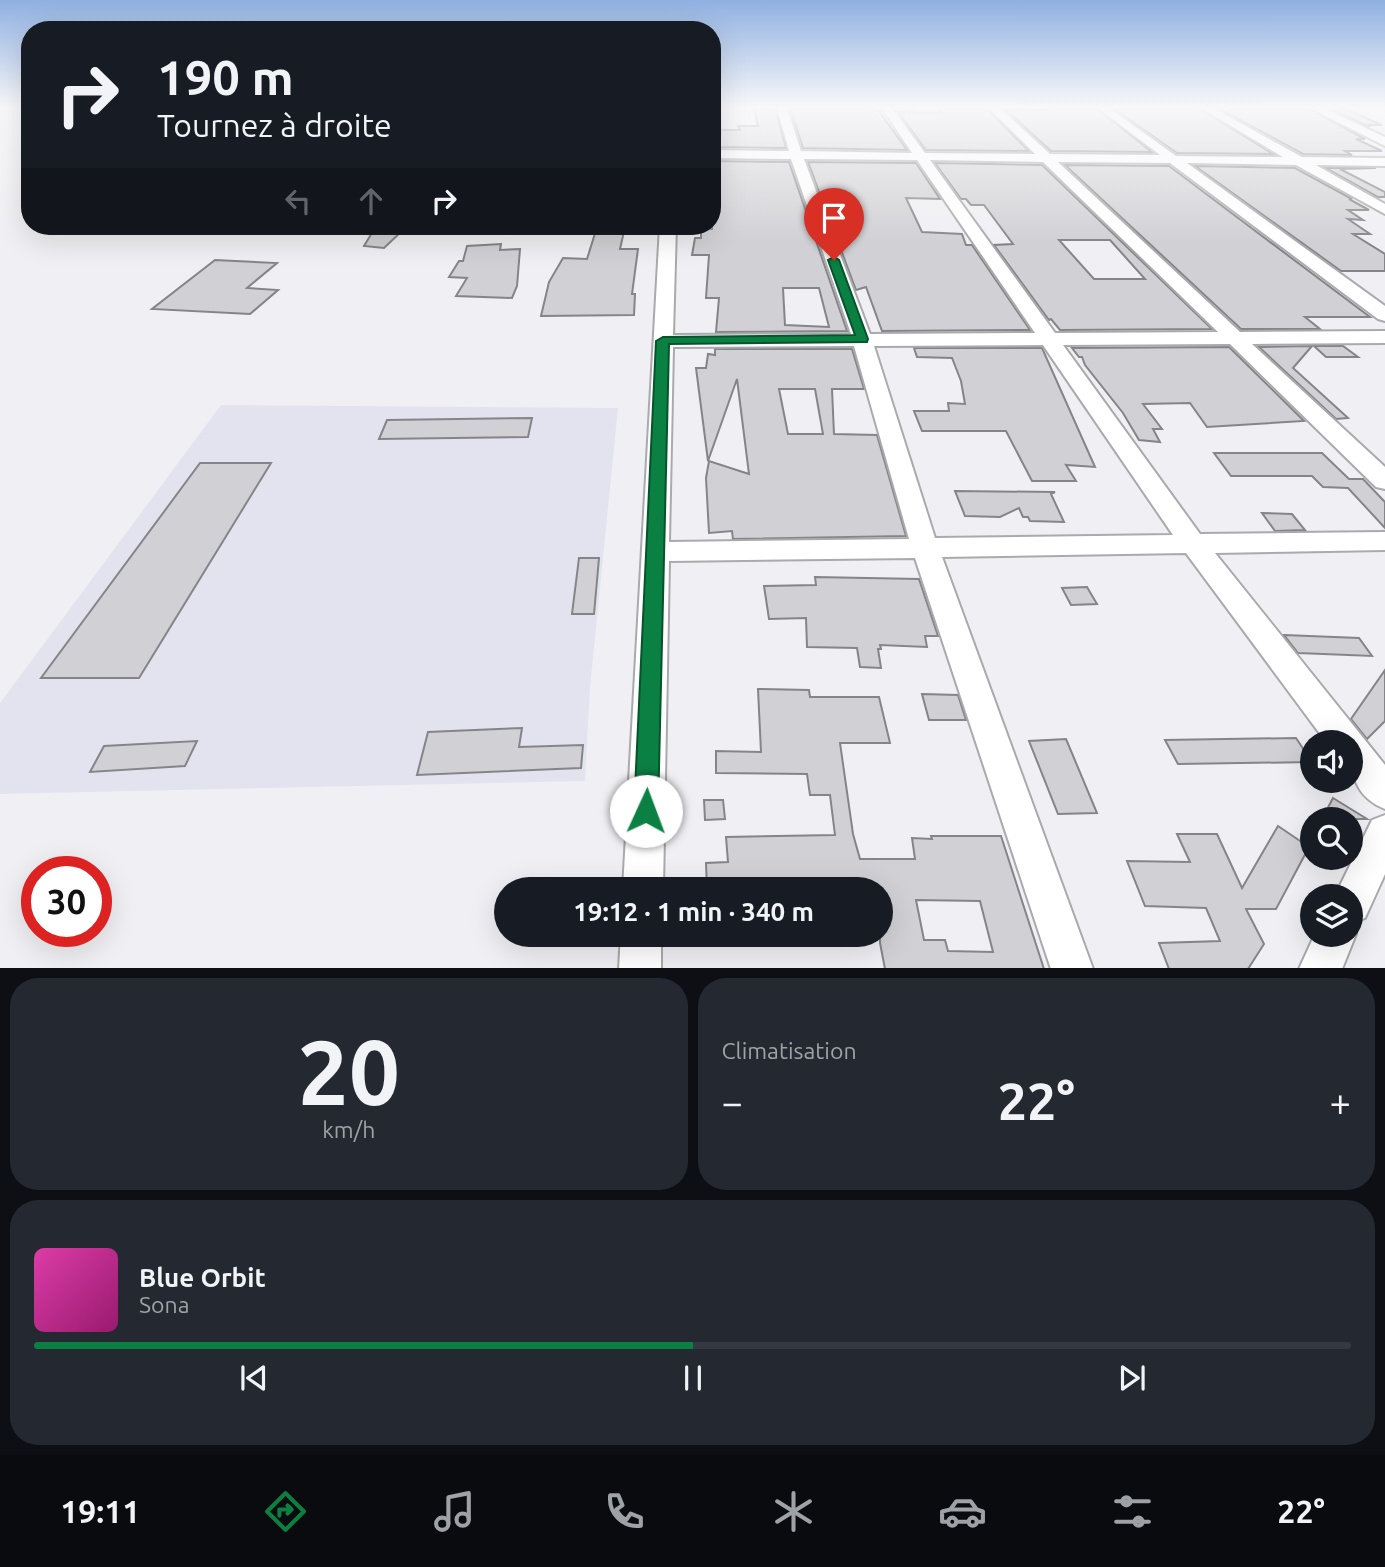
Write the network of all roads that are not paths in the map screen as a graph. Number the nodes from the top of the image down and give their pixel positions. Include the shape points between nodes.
1 (919, 153) edge
2 (1042, 153) edge
3 (1165, 153) edge
4 (1286, 153) edge
5 (721, 154) edge
6 (796, 155) junction
7 (922, 157) junction
8 (1047, 158) junction
9 (1173, 159) junction
10 (1299, 161) junction
11 (1385, 162) edge
12 (1385, 210) edge
13 (668, 235) edge
14 (1385, 314) edge
15 (1234, 337) junction
16 (1385, 337) edge
17 (1049, 338) junction
18 (862, 339) junction
19 (663, 341) junction
20 (1385, 481) edge
21 (1385, 541) edge
22 (1193, 544) junction
23 (925, 548) junction
24 (655, 552) junction
25 (1337, 730) edge
26 (1363, 764) edge
27 (1385, 792) edge
28 (1385, 833) edge
29 (643, 877) edge
30 (1361, 884) edge
31 (641, 947) edge
32 (1330, 947) edge
33 (640, 968) edge
34 (1072, 968) edge
35 (1320, 968) edge

1 - 7 street
2 - 8 street
3 - 9 street
4 - 10 street
5 - 6 street
6 - 7 street
6 - 18 street
7 - 8 street
7 - 17 street
8 - 9 street
8 - 15 street
9 - 10 street
9 - 14 street
10 - 11 street
10 - 12 street
13 - 19 street
15 - 16 street
15 - 17 street
15 - 20 street
17 - 18 street
17 - 22 street
18 - 19 street
18 - 23 street
19 - 24 street
21 - 22 street
22 - 23 street
22 - 25 street
23 - 24 street
23 - 34 street
24 - 29 street
26 - 27 street
28 - 30 street
31 - 33 street
32 - 35 street

